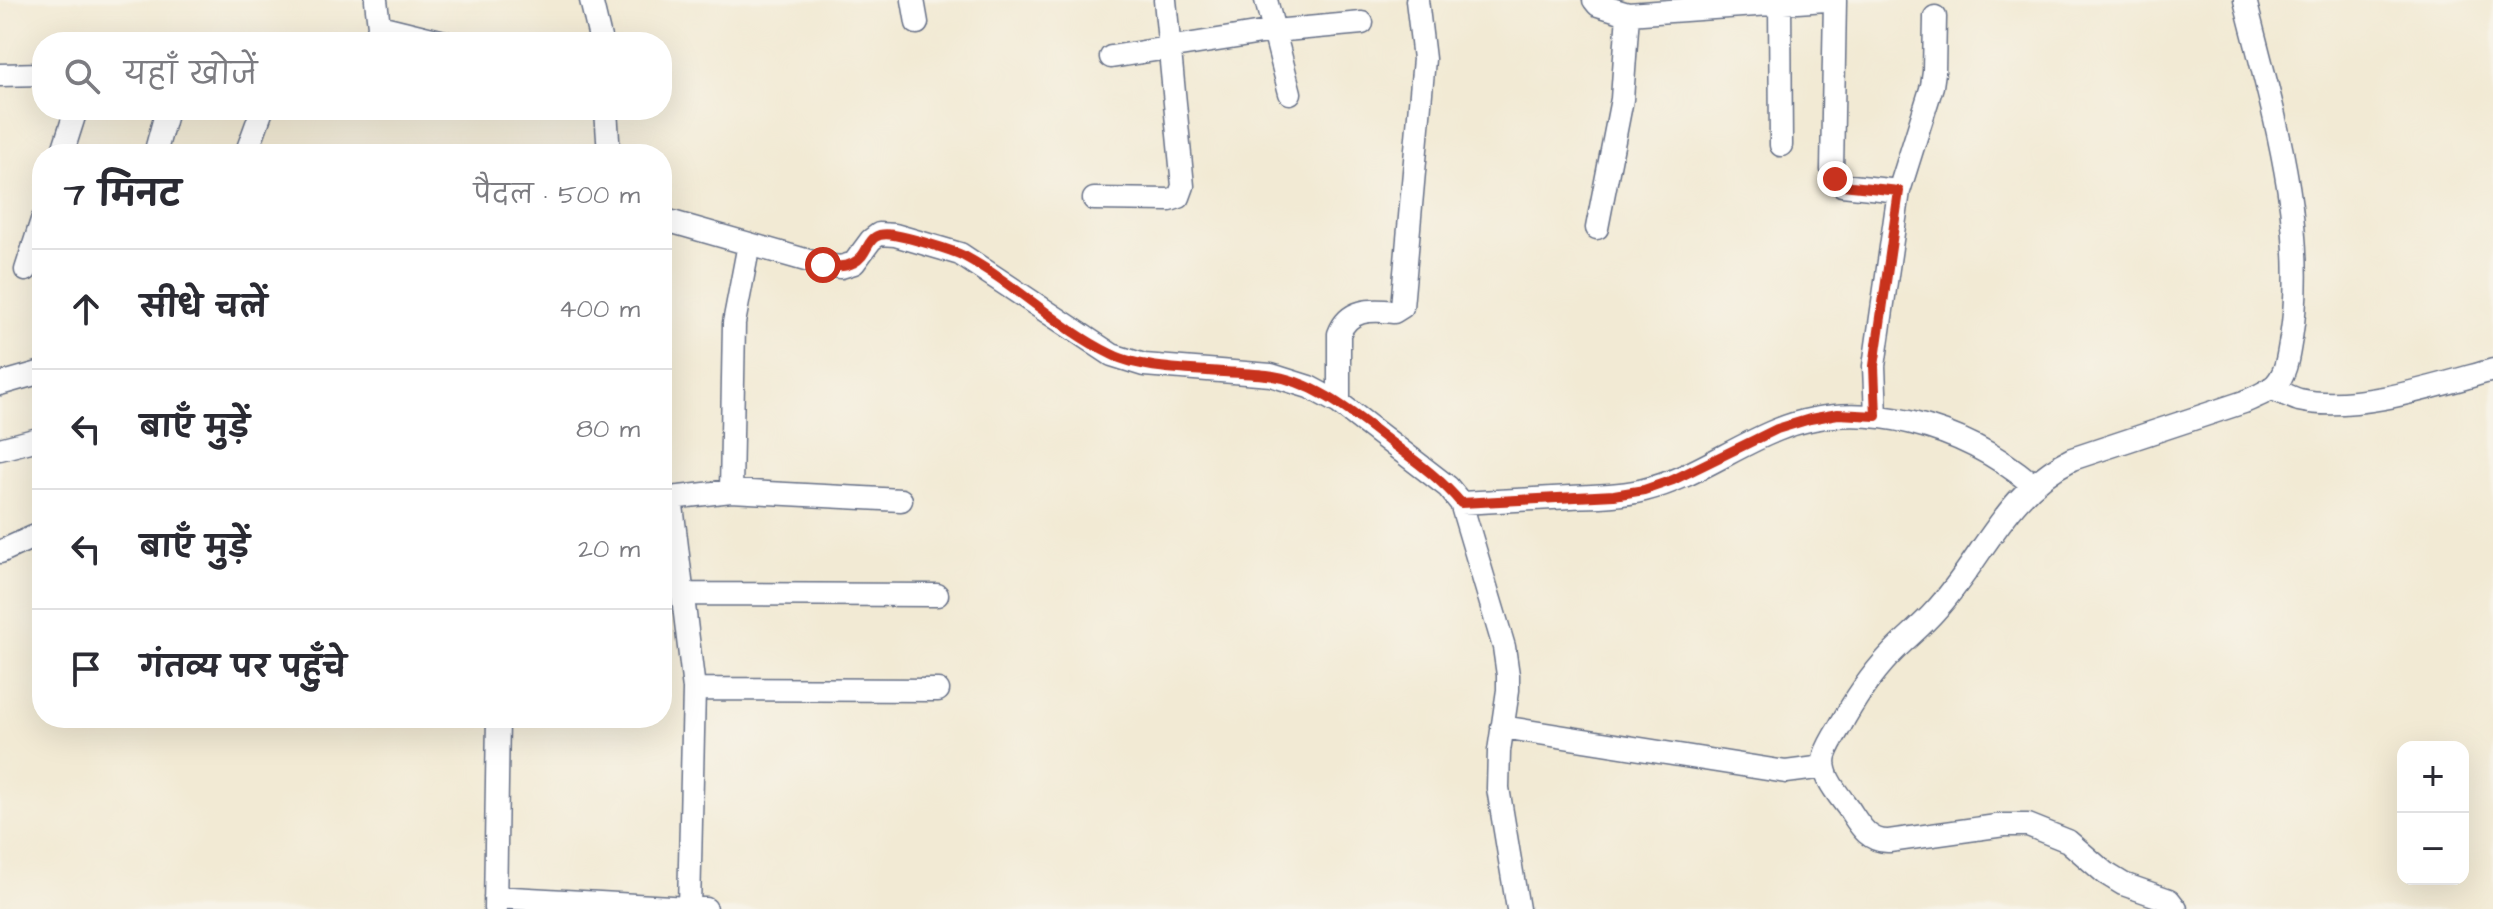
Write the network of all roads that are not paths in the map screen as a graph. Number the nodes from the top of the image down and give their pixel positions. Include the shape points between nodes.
1 (376, 0) edge
2 (591, 0) edge
3 (913, 0) edge
4 (1165, 0) edge
5 (1266, 0) edge
6 (1417, 0) edge
7 (1594, 0) edge
8 (1826, 0) edge
9 (1835, 0) edge
10 (2245, 0) edge
11 (1780, 3) junction
12 (1628, 14) junction
13 (1935, 17) dead end
14 (917, 23) dead end
15 (1362, 23) dead end
16 (1274, 31) junction
17 (378, 32) edge
18 (599, 32) edge
19 (1171, 48) junction
20 (1111, 57) dead end
21 (32, 74) edge
22 (0, 75) edge
23 (1290, 93) dead end
24 (73, 120) edge
25 (164, 120) edge
26 (258, 120) edge
27 (607, 120) edge
28 (65, 144) edge
29 (158, 144) edge
30 (250, 144) edge
31 (608, 144) edge
32 (1781, 145) dead end
33 (1899, 191) junction
34 (1094, 199) dead end
35 (672, 222) edge
36 (1597, 228) dead end
37 (749, 244) junction
38 (32, 251) edge
39 (26, 270) dead end
40 (2493, 370) edge
41 (32, 375) edge
42 (0, 384) edge
43 (2271, 388) junction
44 (1339, 403) junction
45 (1876, 416) junction
46 (32, 441) edge
47 (0, 449) edge
48 (2032, 484) junction
49 (731, 491) junction
50 (672, 497) edge
51 (901, 500) dead end
52 (1461, 503) junction
53 (672, 534) edge
54 (32, 538) edge
55 (0, 552) edge
56 (682, 594) junction
57 (937, 595) dead end
58 (694, 689) junction
59 (938, 690) dead end
60 (1502, 727) junction
61 (498, 728) edge
62 (1824, 767) junction
63 (495, 903) edge
64 (698, 908) edge
65 (1518, 909) edge
66 (2176, 909) edge

1 - 17 street
2 - 18 street
3 - 14 street
4 - 19 street
5 - 16 street
6 - 44 street via 1424,59 1402,307 1394,312 1366,310 1342,326
7 - 12 street
8 - 11 street
9 - 33 street via 1832,170 1842,185
10 - 43 street via 2294,230 2294,318 2286,366
11 - 12 street
11 - 32 street
12 - 36 street via 1622,99
13 - 33 street via 1932,86
15 - 16 street
16 - 19 street
16 - 23 street
19 - 20 street
19 - 34 street via 1184,174 1179,197
21 - 22 street
24 - 28 street
25 - 29 street
26 - 30 street
27 - 31 street
33 - 45 street via 1874,366
35 - 37 street
37 - 44 street via 841,267 854,263 879,234 895,235 960,254 1112,355 1144,365 1271,375
37 - 49 street via 734,323
38 - 39 street
40 - 43 street via 2358,402 2299,399
41 - 42 street
43 - 48 street via 2244,402 2072,459
44 - 52 street via 1448,487
45 - 48 street via 1976,445
45 - 52 street via 1838,414 1777,429 1644,490
46 - 47 street
48 - 62 street via 1934,613 1877,670 1845,716
49 - 50 street
49 - 51 street
52 - 60 street via 1504,647 1508,690
53 - 56 street
54 - 55 street
56 - 57 street
56 - 58 street
58 - 59 street
58 - 64 street
60 - 62 street via 1786,772
60 - 65 street via 1498,788
61 - 63 street
62 - 66 street via 1863,830 1875,839 2028,825 2068,841 2105,873 2169,900
63 - 64 street

